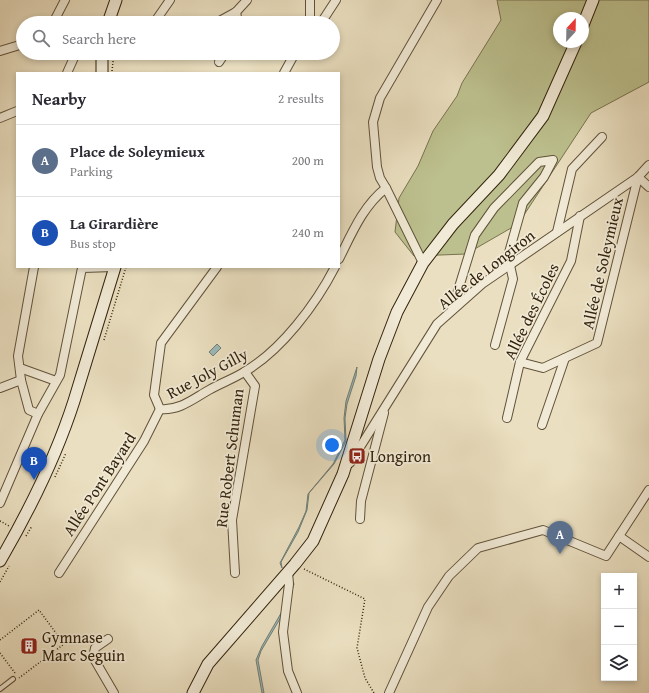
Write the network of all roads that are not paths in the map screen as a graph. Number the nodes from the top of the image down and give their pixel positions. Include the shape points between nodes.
1 (65, 0) edge
2 (116, 0) edge
3 (170, 0) edge
4 (247, 0) edge
5 (310, 0) edge
6 (336, 0) edge
7 (437, 0) edge
8 (593, 0) edge
9 (236, 12) junction
10 (588, 12) edge
11 (57, 16) edge
12 (110, 16) edge
13 (159, 16) edge
14 (229, 16) edge
15 (237, 16) edge
16 (310, 16) edge
17 (326, 16) edge
18 (16, 46) edge
19 (573, 48) edge
20 (0, 51) edge
21 (73, 60) edge
22 (102, 60) edge
23 (291, 60) edge
24 (67, 72) edge
25 (102, 72) edge
26 (285, 72) edge
27 (16, 112) edge
28 (0, 118) edge
29 (602, 136) dead end
30 (649, 165) edge
31 (638, 178) junction
32 (649, 178) edge
33 (386, 188) junction
34 (649, 188) edge
35 (580, 216) junction
36 (557, 232) junction
37 (340, 257) edge
38 (423, 263) junction
39 (510, 266) junction
40 (34, 268) edge
41 (82, 268) edge
42 (114, 268) edge
43 (216, 268) edge
44 (334, 268) edge
45 (452, 311) junction
46 (495, 345) dead end
47 (565, 358) junction
48 (520, 362) junction
49 (20, 368) junction
50 (245, 372) junction
51 (21, 380) junction
52 (56, 381) junction
53 (0, 388) edge
54 (385, 406) junction
55 (160, 409) junction
56 (38, 414) junction
57 (507, 418) dead end
58 (542, 425) dead end
59 (343, 474) junction
60 (649, 490) edge
61 (0, 503) edge
62 (360, 519) dead end
63 (619, 536) junction
64 (649, 557) edge
65 (0, 561) edge
66 (291, 568) junction
67 (59, 573) dead end
68 (235, 573) dead end
69 (108, 639) dead end
70 (13, 679) dead end
71 (0, 689) edge
72 (114, 693) edge
73 (193, 693) edge
74 (297, 693) edge
75 (389, 693) edge

1 - 11 street
2 - 12 main road
3 - 13 street
4 - 9 street
5 - 16 street
6 - 17 street
7 - 33 street via 380,98 373,122 377,167
8 - 10 main road
9 - 14 street
9 - 15 street
18 - 20 street
19 - 38 main road via 543,116 499,175 453,224
21 - 24 street
22 - 25 main road
23 - 26 street
27 - 28 street
29 - 36 street via 572,169
30 - 31 street
31 - 32 street
31 - 34 street
31 - 35 street, Allée de Longiron
31 - 47 street, Allée de Soleymieux via 597,343
33 - 37 street via 374,197 358,221
33 - 38 street
35 - 36 street, Allée de Longiron
35 - 48 street, Allée des Écoles via 571,261
36 - 39 street, Allée de Longiron
38 - 59 main road via 397,312 379,359
39 - 45 street, Allée de Longiron via 482,284
39 - 45 street via 508,256 523,203 544,178 553,160 539,162 494,208 474,235
39 - 46 street via 513,279
40 - 49 street via 18,356
41 - 52 street via 60,376
42 - 65 main road via 62,434 20,527
43 - 55 street, Rue Joly Gilly via 161,343 154,395
44 - 50 street, Rue Joly Gilly via 312,307 271,352
45 - 54 street, Allée de Longiron via 437,324
47 - 48 street, Allée de Soleymieux via 543,368
47 - 58 street
48 - 57 street, Allée des Écoles
49 - 51 street
49 - 52 street
50 - 55 street, Rue Joly Gilly via 176,409
50 - 68 street, Rue Robert Schuman via 255,386 232,520
51 - 53 street
51 - 56 street via 29,410
52 - 56 street
54 - 59 street, Allée de Longiron
54 - 62 street via 361,501
55 - 67 street, Allée Pont Bayard via 144,441
56 - 61 street
59 - 66 main road via 313,541
60 - 63 street
63 - 64 street
63 - 75 street via 606,556 543,530 478,548 449,576 428,607
66 - 73 main road via 208,664
66 - 74 street via 283,632 288,671
69 - 72 street via 95,648 93,657
70 - 71 lane

